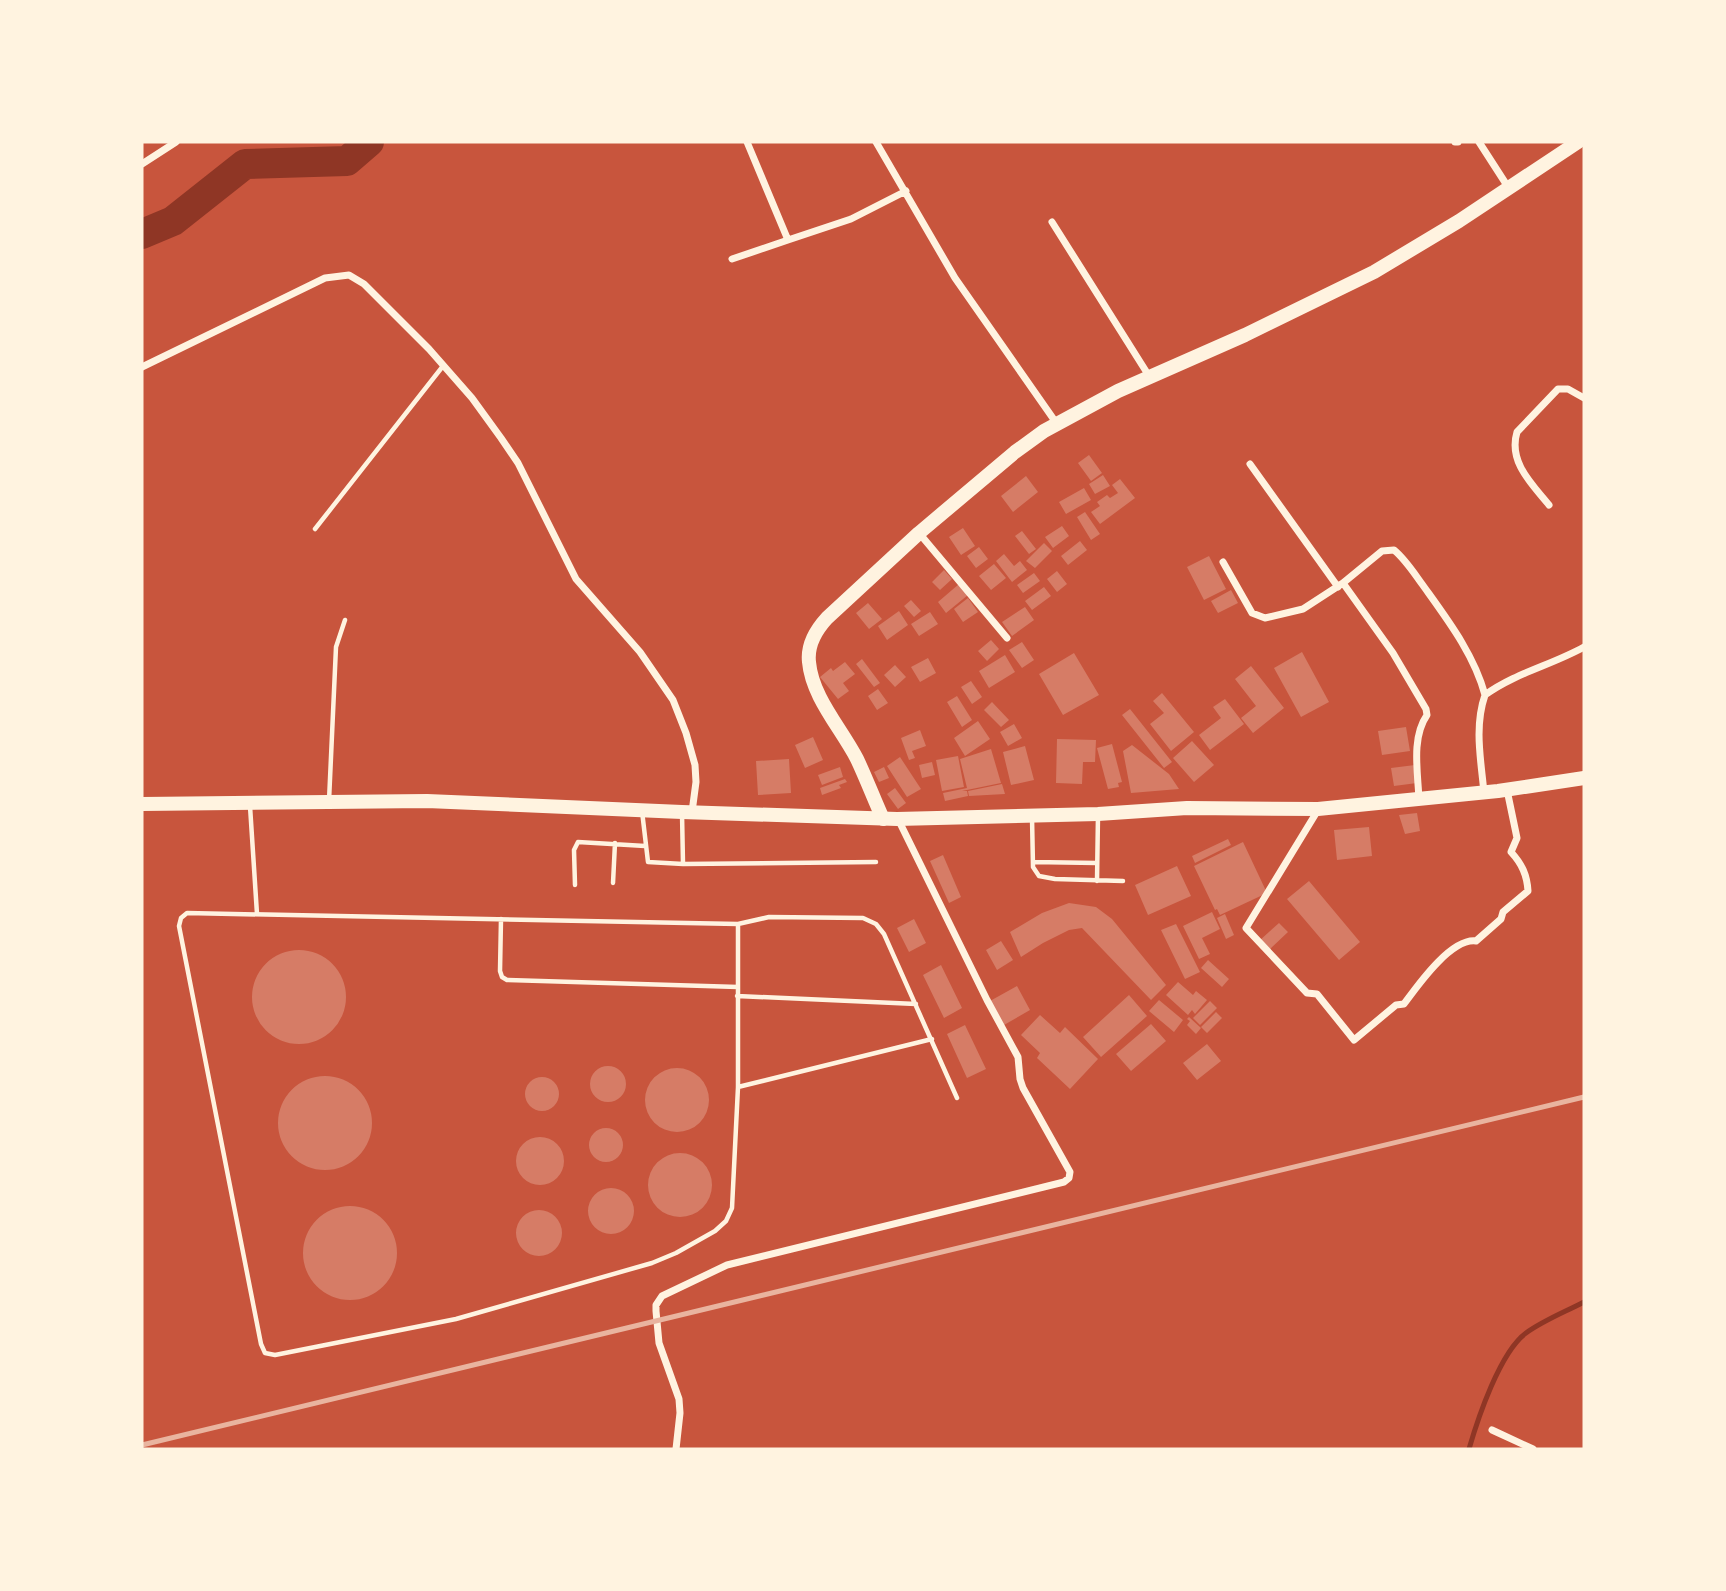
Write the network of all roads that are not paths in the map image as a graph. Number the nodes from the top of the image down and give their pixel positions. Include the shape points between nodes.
1 (176, 142) edge
2 (747, 142) edge
3 (876, 142) edge
4 (1479, 142) edge
5 (1578, 142) edge
6 (142, 164) edge
7 (1508, 187) junction
8 (906, 191) junction
9 (1052, 222) dead end
10 (788, 240) junction
11 (732, 259) dead end
12 (443, 365) junction
13 (142, 367) edge
14 (1149, 376) junction
15 (1584, 398) edge
16 (1057, 424) junction
17 (1251, 464) dead end
18 (1549, 505) dead end
19 (315, 529) dead end
20 (919, 533) junction
21 (1223, 562) dead end
22 (1341, 585) junction
23 (345, 620) dead end
24 (1007, 638) dead end
25 (1584, 647) edge
26 (1485, 695) junction
27 (1584, 778) edge
28 (1507, 790) junction
29 (1485, 793) junction
30 (1419, 800) junction
31 (249, 802) junction
32 (329, 802) junction
33 (142, 804) edge
34 (1318, 809) junction
35 (642, 810) junction
36 (687, 812) junction
37 (1098, 814) junction
38 (1032, 816) junction
39 (890, 819) junction
40 (615, 843) junction
41 (645, 846) junction
42 (876, 862) dead end
43 (1033, 862) junction
44 (1097, 863) junction
45 (683, 864) junction
46 (1097, 881) junction
47 (1123, 881) dead end
48 (613, 883) dead end
49 (575, 884) dead end
50 (257, 914) junction
51 (501, 919) junction
52 (738, 924) junction
53 (738, 987) junction
54 (737, 996) junction
55 (916, 1004) junction
56 (932, 1039) junction
57 (738, 1087) junction
58 (957, 1098) dead end
59 (1492, 1430) dead end
60 (676, 1449) edge
61 (1533, 1449) edge

1 - 6 street
2 - 10 street
3 - 8 street
4 - 7 street
5 - 7 main road
7 - 14 main road via 1374,272
8 - 10 street via 851,219
8 - 16 street via 970,301
9 - 14 street
10 - 11 street
12 - 13 street via 389,307 349,275 325,278
12 - 19 lane
12 - 36 street via 517,463 576,579 640,652 673,700 695,765 696,782
14 - 16 main road
15 - 18 street via 1559,389 1517,432 1514,441 1518,463
16 - 20 main road via 1015,452
17 - 22 street
20 - 24 street
20 - 39 main road via 821,624 808,654 816,687
21 - 22 street via 1251,611 1260,617 1303,608
22 - 26 street via 1382,551 1398,553 1464,646
22 - 30 street via 1393,653 1426,709 1418,735
23 - 32 lane via 336,647
25 - 26 street
26 - 29 street via 1478,732
27 - 28 main road
28 - 29 main road
28 - 34 street via 1517,838 1511,852 1527,876 1528,891 1476,941 1453,948 1404,1004 1396,1005 1354,1040 1318,994 1307,993 1246,928
29 - 30 main road
30 - 34 main road
31 - 32 main road
31 - 33 main road
31 - 50 lane
32 - 35 main road via 427,801
34 - 37 main road via 1186,808
35 - 36 main road
35 - 41 lane
36 - 39 main road
36 - 45 lane
37 - 38 main road
37 - 44 lane
38 - 39 main road
38 - 43 lane
39 - 60 street via 1018,1057 1023,1088 1069,1178 727,1265 662,1296 656,1305 659,1343 679,1399
40 - 41 lane
40 - 48 lane
40 - 49 lane via 575,845
41 - 45 lane via 648,862
42 - 45 lane
43 - 44 lane
43 - 46 lane via 1035,873 1042,877
44 - 46 lane
46 - 47 lane
50 - 51 lane
50 - 57 lane via 187,913 178,926 261,1344 268,1355 456,1319 652,1263 715,1231 732,1208
51 - 52 lane
51 - 53 lane via 500,971 507,980
52 - 53 lane
52 - 55 lane via 769,917 867,919 884,933
53 - 54 lane
54 - 55 lane
54 - 57 lane
55 - 56 lane
56 - 57 lane
56 - 58 lane
59 - 61 street

